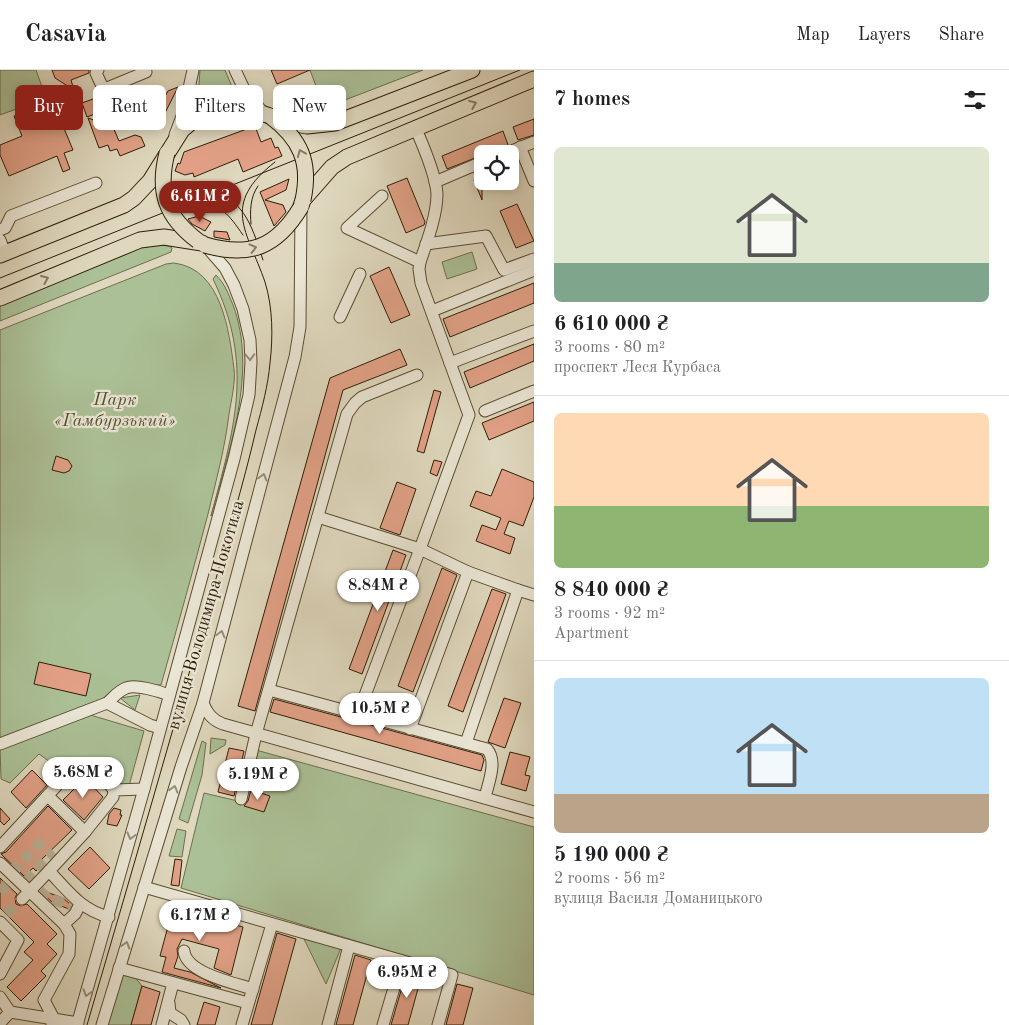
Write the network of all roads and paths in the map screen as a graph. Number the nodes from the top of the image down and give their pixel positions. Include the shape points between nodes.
1 (98, 70) edge
2 (472, 70) edge
3 (146, 71) edge
4 (193, 72) edge
5 (236, 73) edge
6 (534, 79) edge
7 (267, 115) junction
8 (415, 128) junction
9 (534, 142) edge
10 (520, 148) joint
11 (169, 149) junction
12 (474, 165) edge
13 (534, 181) edge
14 (435, 182) junction
15 (96, 183) dead end
16 (382, 196) dead end
17 (302, 204) junction
18 (0, 230) edge
19 (202, 243) junction
20 (426, 244) junction
21 (2, 249) edge
22 (534, 259) edge
23 (420, 262) junction
24 (534, 270) edge
25 (360, 274) dead end
26 (0, 298) edge
27 (432, 311) junction
28 (340, 316) dead end
29 (534, 331) edge
30 (450, 363) junction
31 (417, 375) dead end
32 (534, 391) edge
33 (485, 411) dead end
34 (318, 517) junction
35 (420, 549) junction
36 (468, 572) junction
37 (518, 590) junction
38 (534, 595) edge
39 (269, 690) junction
40 (169, 695) junction
41 (203, 703) junction
42 (107, 704) junction
43 (358, 714) junction
44 (223, 724) junction
45 (160, 728) junction
46 (410, 729) junction
47 (192, 734) junction
48 (256, 734) junction
49 (466, 743) junction
50 (0, 744) edge
51 (114, 790) junction
52 (144, 790) junction
53 (48, 796) junction
54 (484, 798) junction
55 (241, 799) dead end
56 (534, 812) edge
57 (85, 832) junction
58 (0, 846) edge
59 (0, 864) edge
60 (49, 871) junction
61 (144, 887) junction
62 (25, 895) junction
63 (77, 906) junction
64 (109, 917) junction
65 (2, 919) edge
66 (64, 924) junction
67 (272, 924) junction
68 (349, 946) junction
69 (184, 951) dead end
70 (402, 961) junction
71 (120, 968) junction
72 (0, 974) edge
73 (173, 984) junction
74 (252, 989) junction
75 (0, 997) edge
76 (169, 999) junction
77 (44, 1000) junction
78 (248, 1003) junction
79 (10, 1012) junction
80 (25, 1014) junction
81 (174, 1016) junction
82 (53, 1022) edge
83 (0, 1023) edge
84 (78, 1024) edge
85 (162, 1024) edge
86 (102, 1025) edge
87 (184, 1025) edge
88 (242, 1025) edge
89 (328, 1025) edge
90 (384, 1025) edge
91 (438, 1025) edge

1 - 3 street via 96,73 102,86 107,88
2 - 7 main road via 335,123 307,126
4 - 11 street via 184,111
5 - 7 street via 244,89
8 -> 6 main road
7 - 11 main road via 247,108 229,107 212,111 188,124
17 -> 7 main road, bridge via 306,176 302,152 288,132
8 - 14 street
8 - 17 main road via 332,167
9 - 10 street
10 - 13 street
11 - 19 main road, bridge via 163,169 166,203 184,231
11 - 21 main road via 142,190 114,210
12 - 14 street
14 - 20 street via 436,204
15 - 18 street via 11,216 5,228
16 - 23 street via 347,228
19 -> 17 main road, bridge via 233,251 261,246 278,237 291,224
41 -> 17 street, вулиця Володимира Покотила via 295,357 300,327
26 -> 19 main road via 140,240 164,237
19 -> 40 street, вулиця Володимира Покотила via 225,268 243,309 251,355 249,395
20 - 22 street via 486,236 504,270
20 - 23 street
23 - 27 street via 421,283
24 - 27 street
25 - 28 street
27 - 30 street
29 - 30 street
30 - 35 street via 469,416
31 - 34 street via 362,397 347,414
32 - 33 street
34 - 35 street
34 - 39 street
35 - 36 street
35 - 43 street
36 - 37 street
36 - 46 street
37 - 38 street
37 - 49 street
39 - 43 street
39 - 48 street
40 - 42 street via 127,687
40 - 45 street, вулиця Володимира Покотила
41 - 44 street via 209,715
41 - 47 street, вулиця Володимира Покотила
42 - 45 street
42 - 50 street
43 - 46 street
44 - 47 street via 210,724
44 - 48 street
45 - 52 street, вулиця Володимира Покотила
46 - 49 street
61 -> 47 street, вулиця Володимира Покотила
48 - 54 street
48 - 55 street
49 - 54 street via 486,749 491,754 490,779
51 - 52 street
51 - 53 street via 96,767 86,764 73,768
51 - 57 street via 113,797
52 -> 64 street, вулиця Володимира Покотила
53 - 57 street
53 - 58 street
54 - 56 street
57 - 60 street
59 - 62 street
60 - 62 street
60 - 63 street
61 - 67 street
71 -> 61 street, вулиця Володимира Покотила
62 - 66 street
63 - 64 street
63 - 66 street via 75,914
64 -> 84 street, вулиця Володимира Покотила
65 - 72 street via 18,940
66 - 77 street via 70,934 69,954
67 - 68 street
67 - 74 street
68 - 70 street
68 - 89 street
69 - 74 street via 186,959 195,968
70 - 90 street
70 - 91 street via 452,975
71 - 73 street
71 - 86 street, вулиця Володимира Покотила
73 - 76 street
73 - 78 street
74 - 78 street
75 - 79 street
76 - 81 street via 169,1010
76 - 85 street
77 - 80 street
77 - 82 street
78 - 88 street
79 - 80 street
79 - 83 street
80 - 82 street
81 - 85 street
81 - 87 street
82 - 84 street

